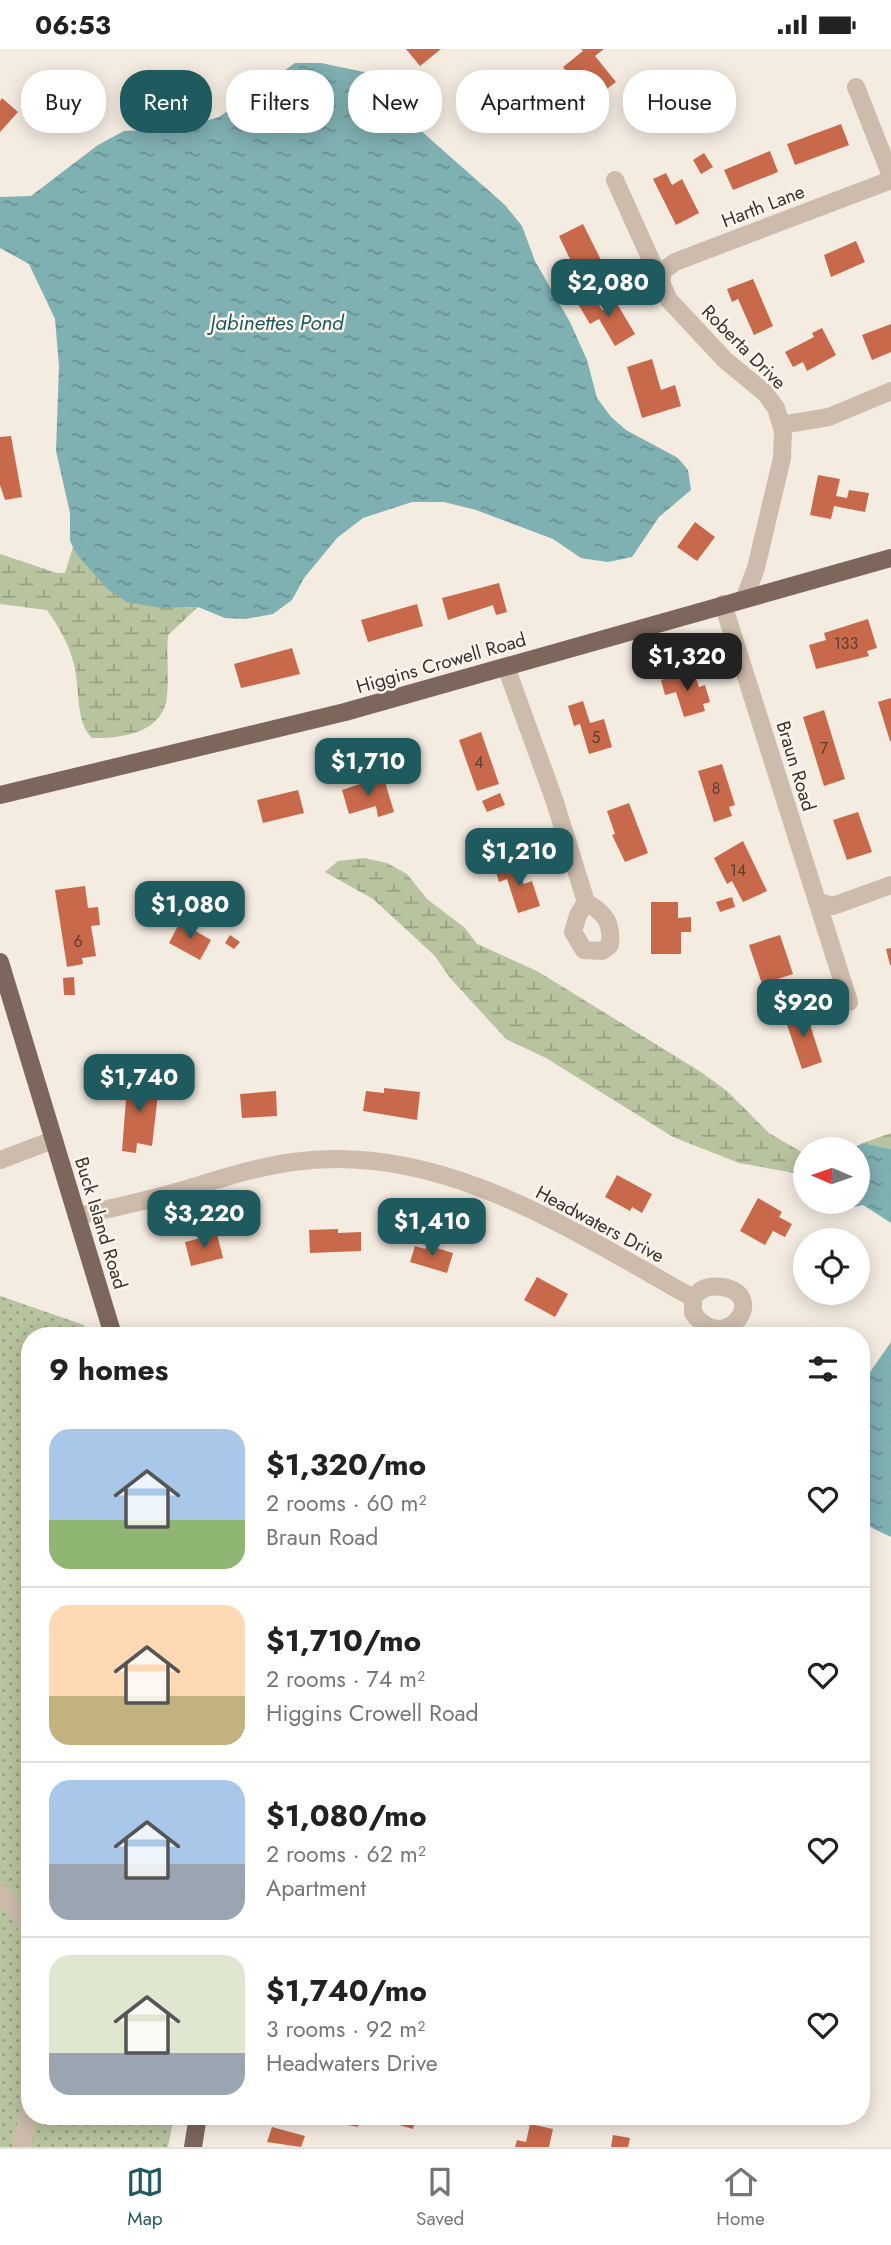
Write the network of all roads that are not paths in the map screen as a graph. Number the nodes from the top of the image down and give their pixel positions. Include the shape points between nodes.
1 (856, 87) dead end
2 (891, 178) edge
3 (615, 180) dead end
4 (660, 282) junction
5 (891, 391) edge
6 (781, 425) junction
7 (891, 558) edge
8 (745, 597) junction
9 (723, 604) junction
10 (506, 667) junction
11 (0, 795) edge
12 (891, 885) edge
13 (817, 901) junction
14 (586, 902) dead end
15 (0, 962) edge
16 (849, 1002) dead end
17 (53, 1140) junction
18 (0, 1160) edge
19 (77, 1216) junction
20 (693, 1298) dead end
21 (111, 1327) edge
22 (0, 1894) edge
23 (21, 1915) edge
24 (26, 2125) edge
25 (197, 2125) edge
26 (20, 2147) edge
27 (194, 2147) edge

1 - 2 street
2 - 4 street, Harth Lane via 675,262 663,271
3 - 4 street, Roberta Drive
4 - 6 street, Roberta Drive via 669,300 699,333 765,393
5 - 6 street via 829,417
6 - 8 street, Roberta Drive via 782,458
7 - 8 main road, Higgins Crowell Road
8 - 9 main road, Higgins Crowell Road
9 - 10 main road, Higgins Crowell Road
9 - 13 street, Braun Road
10 - 11 main road, Higgins Crowell Road via 332,716
10 - 14 street
12 - 13 street via 833,906
13 - 16 street, Braun Road
15 - 17 main road, Buck Island Road
17 - 18 street
17 - 19 main road, Buck Island Road
19 - 20 street, Headwaters Drive via 290,1162 386,1163 454,1178 498,1194
19 - 21 main road, Buck Island Road
22 - 23 street
24 - 26 street
25 - 27 main road

